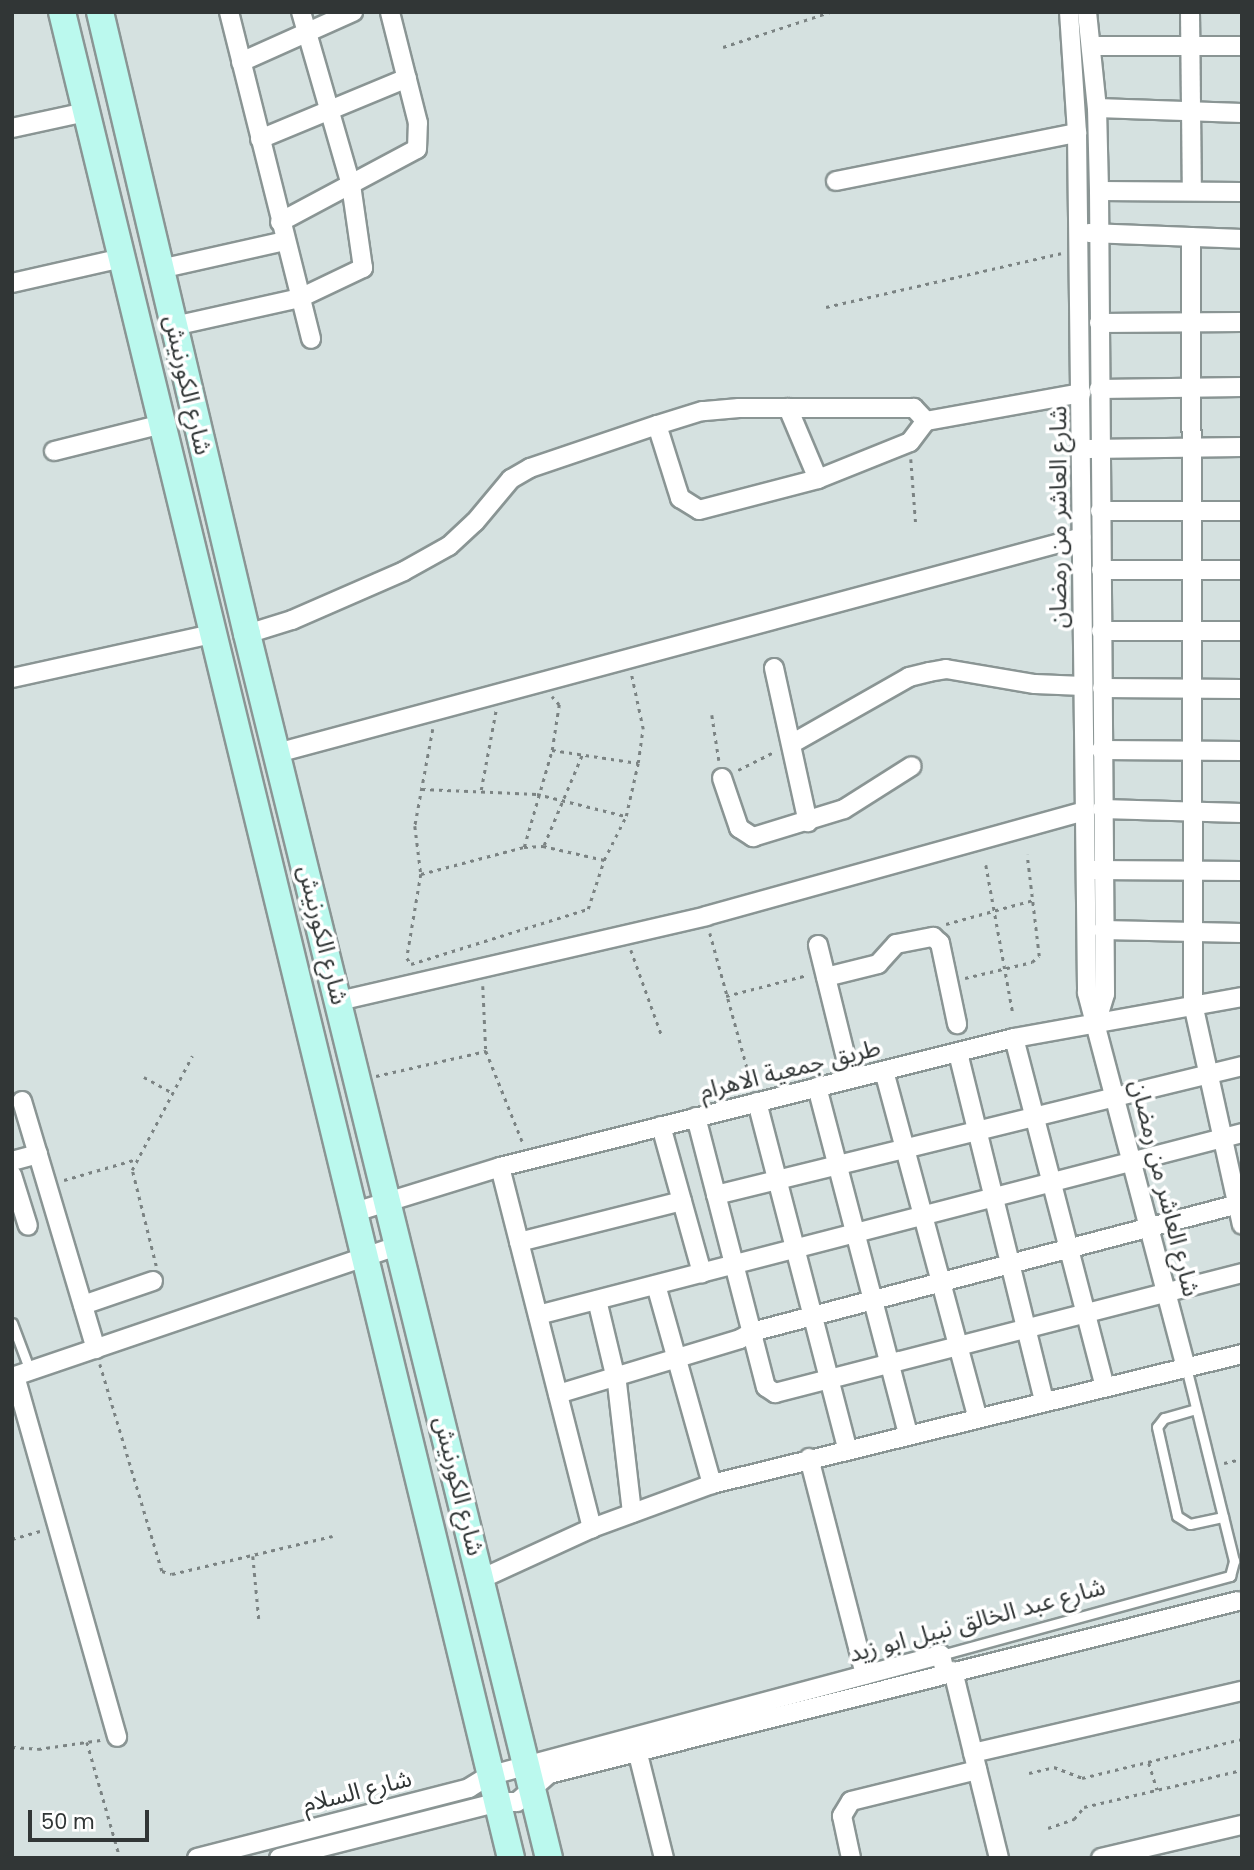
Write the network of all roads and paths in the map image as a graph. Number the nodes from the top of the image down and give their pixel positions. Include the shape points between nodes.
1 (62, 12) edge
2 (100, 12) edge
3 (229, 12) edge
4 (301, 12) edge
5 (353, 12) edge
6 (390, 12) edge
7 (830, 12) edge
8 (1069, 12) edge
9 (1087, 12) edge
10 (1190, 12) edge
11 (307, 32) junction
12 (1093, 46) junction
13 (1189, 46) junction
14 (1242, 46) edge
15 (723, 47) dead end
16 (241, 62) junction
17 (408, 78) junction
18 (1097, 108) junction
19 (328, 109) junction
20 (1190, 111) junction
21 (86, 112) junction
22 (1242, 113) edge
23 (12, 128) edge
24 (1077, 133) junction
25 (260, 139) junction
26 (836, 181) dead end
27 (351, 185) junction
28 (1099, 191) junction
29 (1192, 191) junction
30 (1242, 192) edge
31 (280, 222) junction
32 (1098, 234) junction
33 (1191, 237) junction
34 (1242, 239) edge
35 (285, 241) junction
36 (1079, 241) junction
37 (122, 258) junction
38 (160, 269) junction
39 (12, 283) edge
40 (300, 298) junction
41 (825, 307) dead end
42 (1191, 322) junction
43 (1242, 322) edge
44 (1099, 323) junction
45 (174, 326) junction
46 (311, 339) dead end
47 (1191, 387) junction
48 (1242, 387) edge
49 (1099, 389) junction
50 (1081, 393) junction
51 (788, 408) junction
52 (926, 421) junction
53 (162, 424) junction
54 (657, 425) junction
55 (910, 442) junction
56 (1242, 447) edge
57 (1192, 448) junction
58 (1082, 449) junction
59 (1100, 449) junction
60 (54, 451) dead end
61 (818, 479) junction
62 (1100, 511) junction
63 (1192, 511) junction
64 (1242, 511) edge
65 (916, 526) dead end
66 (1082, 537) junction
67 (1242, 569) edge
68 (1101, 570) junction
69 (1192, 570) junction
70 (236, 587) junction
71 (203, 595) junction
72 (1101, 631) junction
73 (1192, 631) junction
74 (1242, 631) edge
75 (212, 634) junction
76 (247, 634) junction
77 (627, 659) junction
78 (775, 667) dead end
79 (12, 678) edge
80 (1083, 686) junction
81 (1102, 688) junction
82 (1192, 689) junction
83 (1242, 689) edge
84 (548, 695) dead end
85 (498, 700) dead end
86 (712, 715) dead end
87 (434, 721) dead end
88 (793, 743) junction
89 (552, 750) junction
90 (1101, 750) junction
91 (1192, 751) junction
92 (1242, 751) edge
93 (277, 753) junction
94 (582, 755) junction
95 (638, 763) junction
96 (912, 766) dead end
97 (722, 778) junction
98 (422, 789) junction
99 (481, 791) junction
100 (537, 794) junction
101 (561, 799) junction
102 (1093, 810) junction
103 (1192, 812) junction
104 (1242, 813) edge
105 (625, 817) junction
106 (808, 822) junction
107 (524, 846) junction
108 (543, 846) junction
109 (1027, 855) dead end
110 (604, 860) junction
111 (986, 865) dead end
112 (1094, 870) junction
113 (1193, 871) junction
114 (1242, 871) edge
115 (421, 874) junction
116 (1033, 900) junction
117 (994, 910) junction
118 (706, 916) junction
119 (1103, 930) junction
120 (1193, 932) junction
121 (1242, 933) edge
122 (626, 935) junction
123 (933, 937) junction
124 (818, 945) dead end
125 (1005, 968) junction
126 (483, 970) junction
127 (825, 974) junction
128 (948, 982) junction
129 (726, 996) junction
130 (1242, 997) edge
131 (339, 1001) junction
132 (1193, 1004) junction
133 (1013, 1014) dead end
134 (1097, 1020) junction
135 (957, 1024) dead end
136 (662, 1036) dead end
137 (1014, 1038) junction
138 (486, 1051) junction
139 (958, 1052) junction
140 (192, 1056) dead end
141 (1242, 1066) edge
142 (884, 1071) junction
143 (1207, 1074) junction
144 (144, 1077) dead end
145 (851, 1078) junction
146 (358, 1080) junction
147 (817, 1087) junction
148 (173, 1093) junction
149 (1116, 1097) junction
150 (22, 1101) dead end
151 (757, 1102) junction
152 (1032, 1116) junction
153 (695, 1117) junction
154 (661, 1126) junction
155 (977, 1131) junction
156 (1242, 1133) edge
157 (1220, 1139) junction
158 (905, 1149) junction
159 (38, 1154) junction
160 (136, 1159) junction
161 (530, 1159) junction
162 (12, 1161) edge
163 (1133, 1161) junction
164 (500, 1167) junction
165 (836, 1167) junction
166 (12, 1175) edge
167 (778, 1180) junction
168 (1050, 1181) junction
169 (47, 1185) junction
170 (716, 1195) junction
171 (993, 1196) junction
172 (682, 1201) junction
173 (388, 1202) junction
174 (1239, 1204) edge
175 (355, 1212) junction
176 (923, 1215) junction
177 (1149, 1225) junction
178 (1242, 1225) edge
179 (27, 1226) dead end
180 (852, 1233) junction
181 (519, 1242) junction
182 (399, 1245) junction
183 (1068, 1247) junction
184 (795, 1248) junction
185 (366, 1257) junction
186 (1010, 1263) junction
187 (734, 1264) junction
188 (702, 1273) junction
189 (1242, 1273) edge
190 (153, 1280) joint
191 (941, 1281) junction
192 (656, 1285) junction
193 (1166, 1289) junction
194 (597, 1300) junction
195 (870, 1300) junction
196 (83, 1305) junction
197 (1085, 1311) junction
198 (538, 1315) junction
199 (813, 1316) junction
200 (13, 1326) edge
201 (1026, 1328) junction
202 (752, 1332) junction
203 (958, 1346) junction
204 (96, 1349) junction
205 (1242, 1354) edge
206 (676, 1358) junction
207 (887, 1365) junction
208 (1186, 1367) junction
209 (19, 1374) edge
210 (615, 1377) junction
211 (830, 1381) junction
212 (1105, 1387) junction
213 (558, 1394) junction
214 (1044, 1401) junction
215 (1196, 1409) junction
216 (977, 1416) junction
217 (908, 1433) junction
218 (847, 1448) junction
219 (809, 1458) junction
220 (1242, 1459) edge
221 (1217, 1465) dead end
222 (712, 1483) junction
223 (632, 1513) junction
224 (1223, 1517) junction
225 (60, 1525) junction
226 (592, 1528) junction
227 (333, 1536) dead end
228 (12, 1539) edge
229 (253, 1556) junction
230 (483, 1578) junction
231 (1238, 1601) dead end
232 (259, 1619) dead end
233 (941, 1655) junction
234 (949, 1672) junction
235 (865, 1675) junction
236 (1242, 1691) edge
237 (806, 1699) junction
238 (117, 1737) dead end
239 (1242, 1739) edge
240 (636, 1744) junction
241 (12, 1747) edge
242 (975, 1761) junction
243 (1149, 1761) junction
244 (1242, 1770) edge
245 (1029, 1773) dead end
246 (491, 1775) junction
247 (529, 1777) junction
248 (1157, 1790) junction
249 (498, 1802) junction
250 (1242, 1825) edge
251 (1048, 1828) dead end
252 (120, 1858) edge
253 (197, 1858) edge
254 (279, 1858) edge
255 (511, 1858) edge
256 (549, 1858) edge
257 (664, 1858) edge
258 (851, 1858) edge
259 (999, 1858) edge
260 (1101, 1858) edge

1 - 21 main road, شارع الكورنيش
2 - 38 main road, شارع الكورنيش
3 - 16 street
4 - 11 street
5 - 11 street
6 - 17 street
7 - 15 path
8 - 24 street, شارع العاشر من رمضان
9 - 12 street, شارع العاشر من رمضان
10 - 13 street
11 - 16 street
11 - 19 street
12 - 13 street
12 - 18 street, شارع العاشر من رمضان
13 - 14 street
13 - 20 street
16 - 25 street
17 - 19 street
17 - 27 street via 418,123 417,149
18 - 20 street
18 - 28 street, شارع العاشر من رمضان
19 - 25 street
19 - 27 street
20 - 22 street
20 - 29 street
21 - 23 street
21 - 37 main road, شارع الكورنيش
24 - 26 street
24 - 36 street, شارع العاشر من رمضان
25 - 31 street
27 - 31 street
27 - 40 street via 363,268
28 - 29 street
28 - 32 street, شارع العاشر من رمضان
29 - 30 street
31 - 35 street
32 - 33 street
32 - 36 street
32 - 44 street, شارع العاشر من رمضان
33 - 34 street
33 - 42 street
35 - 38 street
35 - 40 street
36 - 41 path
36 - 50 street, شارع العاشر من رمضان
37 - 39 street
37 - 53 main road, شارع الكورنيش
38 - 45 main road, شارع الكورنيش
40 - 45 street
40 - 46 street
42 - 43 street
42 - 44 street
42 - 47 street
44 - 49 street, شارع العاشر من رمضان
45 - 70 main road, شارع الكورنيش
47 - 48 street
47 - 49 street
47 - 57 street
49 - 59 street, شارع العاشر من رمضان
50 - 52 street
50 - 58 street, شارع العاشر من رمضان
51 - 52 street via 914,408
51 - 54 street via 718,409
51 - 61 street
52 - 55 street
53 - 60 street
53 - 71 main road, شارع الكورنيش
54 - 61 street via 680,498 689,507 709,509
54 - 76 street via 530,468 511,479 475,522 438,552 292,620
55 - 61 street
55 - 65 path
56 - 57 street
57 - 59 street
57 - 63 street
58 - 59 street
58 - 66 street, شارع العاشر من رمضان
59 - 62 street, شارع العاشر من رمضان
62 - 63 street
62 - 68 street, شارع العاشر من رمضان
63 - 64 street
63 - 69 street
66 - 77 street
66 - 80 street, شارع العاشر من رمضان
67 - 69 street
68 - 69 street
68 - 72 street, شارع العاشر من رمضان
69 - 73 street
70 - 71 main road
70 - 76 main road, شارع الكورنيش
71 - 75 main road, شارع الكورنيش
72 - 73 street
72 - 81 street, شارع العاشر من رمضان
73 - 74 street
73 - 82 street
75 - 76 main road
75 - 79 street
75 - 175 main road, شارع الكورنيش
76 - 93 main road, شارع الكورنيش
77 - 93 street
77 - 95 path via 643,729
78 - 88 street
80 - 88 street via 1035,684 946,669 929,672 909,677
80 - 102 street, شارع العاشر من رمضان
81 - 82 street
81 - 90 street, شارع العاشر من رمضان
82 - 83 street
82 - 91 street
84 - 89 path via 559,705
85 - 99 path
86 - 97 path
87 - 98 path
88 - 97 path
88 - 106 street
89 - 94 path
89 - 100 path
90 - 91 street
90 - 102 street, شارع العاشر من رمضان
91 - 92 street
91 - 103 street
93 - 131 main road, شارع الكورنيش
94 - 95 path
94 - 101 path
95 - 105 path
96 - 106 street via 844,809
97 - 106 street via 745,835 763,835
98 - 99 path
98 - 115 path via 415,826
99 - 100 path
100 - 101 path
100 - 107 path
101 - 105 path
101 - 108 path
102 - 103 street
102 - 112 street, شارع العاشر من رمضان
102 - 118 street
103 - 104 street
103 - 113 street
105 - 110 path
107 - 108 path
107 - 115 path
108 - 110 path
109 - 116 path
110 - 115 path via 591,905 583,912 411,964 407,958
111 - 117 path
112 - 113 street
112 - 119 street, شارع العاشر من رمضان
112 - 134 street, شارع العاشر من رمضان via 1087,993
113 - 114 street
113 - 120 street
116 - 117 path
116 - 125 path via 1040,956
117 - 123 path via 948,923
117 - 125 path
118 - 122 street
118 - 129 path
119 - 120 street
119 - 134 street, شارع العاشر من رمضان via 1105,994
120 - 121 street
120 - 132 street
122 - 126 street
122 - 136 path
123 - 127 street via 896,944 878,964
123 - 128 street via 940,943
124 - 127 street
125 - 128 path
125 - 133 path
126 - 131 street
126 - 138 path
127 - 129 path
127 - 145 street
128 - 135 street
129 - 151 path
130 - 132 street, طريق جمعية الاهرام
131 - 146 main road, شارع الكورنيش
132 - 134 street, طريق جمعية الاهرام
132 - 143 street
134 - 137 street, طريق جمعية الاهرام
134 - 149 street, شارع العاشر من رمضان
137 - 139 street, طريق جمعية الاهرام
137 - 152 street
138 - 146 path
138 - 161 path
139 - 142 street, طريق جمعية الاهرام
139 - 155 street
140 - 148 path
141 - 143 street
142 - 145 street, طريق جمعية الاهرام
142 - 158 street
143 - 149 street
143 - 157 street
144 - 148 path
145 - 147 street, طريق جمعية الاهرام
146 - 173 main road, شارع الكورنيش
147 - 151 street, طريق جمعية الاهرام
147 - 165 street
148 - 160 path
149 - 152 street
149 - 163 street, شارع العاشر من رمضان
150 - 159 street
151 - 153 street, طريق جمعية الاهرام
151 - 167 street
152 - 155 street
152 - 168 street
153 - 154 street, طريق جمعية الاهرام
153 - 170 street
154 - 161 street, طريق جمعية الاهرام
154 - 172 street
155 - 158 street
155 - 171 street
156 - 157 street
157 - 163 street
157 - 174 street
158 - 165 street
158 - 176 street
159 - 162 street
159 - 169 street
160 - 169 path
160 - 190 path via 132,1181 158,1273
161 - 164 street, طريق جمعية الاهرام
163 - 168 street
163 - 177 street, شارع العاشر من رمضان
164 - 173 street, طريق جمعية الاهرام
164 - 181 street
165 - 167 street
165 - 180 street
166 - 179 street
167 - 170 street
167 - 184 street
168 - 171 street
168 - 183 street
169 - 196 street
170 - 187 street
171 - 176 street
171 - 186 street
172 - 181 street
172 - 188 street
173 - 175 street, طريق جمعية الاهرام
173 - 182 main road, شارع الكورنيش
174 - 177 street
174 - 178 street
175 - 185 main road, شارع الكورنيش
176 - 180 street
176 - 191 street
177 - 183 street
177 - 193 street, شارع العاشر من رمضان
180 - 184 street
180 - 195 street
181 - 198 street
182 - 185 street
182 - 230 main road, شارع الكورنيش
183 - 186 street
183 - 197 street
184 - 187 street
184 - 199 street
185 - 204 street
185 - 246 main road, شارع الكورنيش
186 - 191 street
186 - 201 street
187 - 188 street
187 - 202 street
188 - 192 street
189 - 193 street
190 - 196 street
191 - 195 street
191 - 203 street
192 - 194 street
192 - 206 street
193 - 197 street
193 - 208 street, شارع العاشر من رمضان
194 - 198 street
194 - 210 street
195 - 199 street
195 - 207 street
196 - 204 street
197 - 201 street
197 - 212 street
198 - 213 street
199 - 202 street
199 - 211 street
200 - 209 lane
201 - 203 street
201 - 214 street
202 - 206 street
202 - 211 street via 770,1391
203 - 207 street
203 - 216 street
204 - 209 street
204 - 229 path via 162,1571 172,1574
205 - 208 street
206 - 210 street
206 - 222 street
207 - 211 street
207 - 217 street
208 - 212 street
208 - 215 lane, شارع عبد الخالق نبيل ابو زيد
209 - 225 street
210 - 213 street
210 - 223 street
211 - 218 street
212 - 214 street
213 - 226 street
214 - 216 street
215 - 224 lane, شارع عبد الخالق نبيل ابو زيد
215 - 224 lane via 1164,1418 1157,1427 1177,1516 1190,1524
216 - 217 street
217 - 218 street
218 - 219 street
219 - 222 street
219 - 235 street
220 - 221 path
222 - 223 street
223 - 226 street
224 - 233 lane, شارع عبد الخالق نبيل ابو زيد via 1234,1561 1225,1580
225 - 228 path
225 - 238 street
226 - 230 street
227 - 229 path
229 - 232 path
230 - 247 main road, شارع الكورنيش
231 - 234 street, شارع عبد الخالق نبيل ابو زيد
233 - 234 street
233 - 235 street, شارع عبد الخالق نبيل ابو زيد
234 - 237 street, شارع عبد الخالق نبيل ابو زيد
234 - 242 street
235 - 237 street, شارع عبد الخالق نبيل ابو زيد
236 - 242 street
237 - 240 street, شارع عبد الخالق نبيل ابو زيد
239 - 243 path
240 - 247 street, شارع عبد الخالق نبيل ابو زيد
240 - 257 street
241 - 252 path via 38,1749 87,1742
242 - 258 street via 851,1801 842,1816
242 - 259 street
243 - 245 path via 1078,1778 1054,1767
243 - 248 path
244 - 248 path
246 - 247 street, شارع السلام
246 - 249 main road, شارع الكورنيش
246 - 253 street, شارع السلام via 470,1788
247 - 249 street, شارع السلام via 517,1802
247 - 256 main road, شارع الكورنيش
248 - 251 path via 1084,1807 1074,1819
249 - 254 street, شارع السلام
249 - 255 main road, شارع الكورنيش
250 - 260 street

